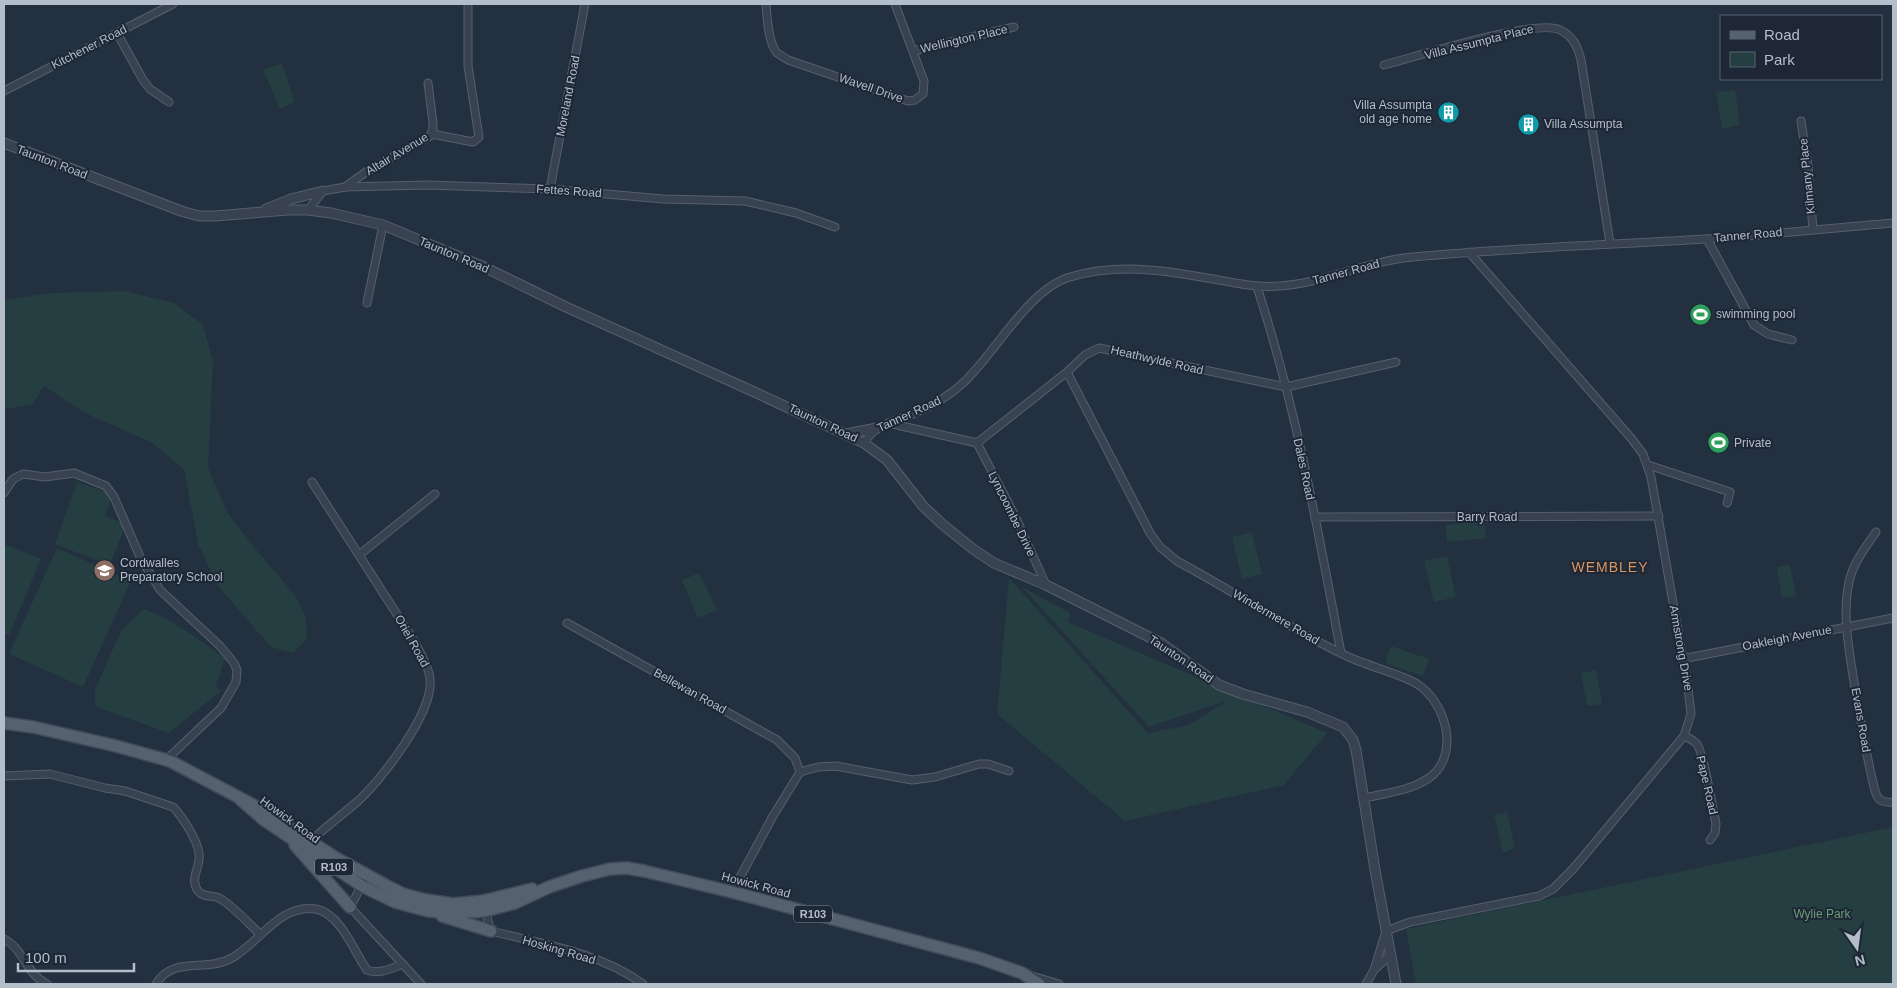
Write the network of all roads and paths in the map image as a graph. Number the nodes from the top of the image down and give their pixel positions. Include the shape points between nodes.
1 (174, 4) edge
2 (586, 4) edge
3 (766, 4) edge
4 (895, 4) edge
5 (468, 6) dead end
6 (1014, 27) dead end
7 (117, 33) junction
8 (913, 51) junction
9 (1384, 66) dead end
10 (428, 83) dead end
11 (4, 91) edge
12 (169, 102) dead end
13 (1801, 122) dead end
14 (432, 134) junction
15 (4, 143) edge
16 (345, 187) junction
17 (550, 189) junction
18 (323, 191) junction
19 (308, 210) junction
20 (259, 212) junction
21 (1893, 223) edge
22 (383, 225) junction
23 (835, 227) dead end
24 (1813, 230) junction
25 (1707, 239) junction
26 (1610, 243) junction
27 (1469, 252) junction
28 (1257, 286) junction
29 (367, 303) dead end
30 (1792, 340) dead end
31 (1396, 362) dead end
32 (1067, 372) junction
33 (1286, 388) junction
34 (888, 423) junction
35 (877, 428) junction
36 (846, 434) junction
37 (864, 443) junction
38 (977, 443) junction
39 (1648, 465) junction
40 (312, 482) dead end
41 (4, 493) edge
42 (435, 494) dead end
43 (1727, 502) dead end
44 (1659, 516) junction
45 (1315, 517) junction
46 (1876, 532) dead end
47 (358, 555) junction
48 (1046, 585) junction
49 (1893, 618) edge
50 (567, 623) dead end
51 (1846, 626) junction
52 (1341, 653) junction
53 (1682, 659) junction
54 (4, 723) edge
55 (1684, 736) junction
56 (166, 760) junction
57 (1010, 771) dead end
58 (800, 772) junction
59 (4, 776) edge
60 (1364, 798) junction
61 (240, 799) junction
62 (1892, 802) edge
63 (284, 832) junction
64 (1710, 840) dead end
65 (308, 844) junction
66 (364, 881) junction
67 (732, 892) junction
68 (413, 901) junction
69 (484, 906) junction
70 (350, 907) junction
71 (428, 910) junction
72 (491, 931) junction
73 (1386, 931) junction
74 (260, 934) junction
75 (4, 939) edge
76 (1391, 954) junction
77 (403, 964) junction
78 (1374, 970) junction
79 (1022, 973) junction
80 (47, 984) edge
81 (156, 984) edge
82 (421, 984) edge
83 (643, 984) edge
84 (1039, 984) edge
85 (1059, 984) edge
86 (1366, 984) edge
87 (1396, 984) edge

1 - 7 street, Kitchener Road
2 - 17 street, Moreland Road
3 - 8 street, Wavell Drive via 771,40 778,53 788,60 908,101 923,94 924,88
4 - 8 street, Wavell Drive
5 - 14 street via 468,66 479,137 473,142
6 - 8 street, Wellington Place
7 - 11 street, Kitchener Road
7 - 12 street via 143,80
9 - 26 street, Villa Assumpta Place via 1517,30 1548,27 1568,35 1578,47 1581,60
10 - 14 street, Altair Avenue
13 - 24 street, Kilmany Place
14 - 16 street, Altair Avenue
15 - 20 street, Taunton Road via 180,211 199,216
16 - 17 street, Fettes Road via 427,185
16 - 18 street, Fettes Road
17 - 23 street, Fettes Road via 664,199 745,201 796,213
18 - 19 street
18 - 20 street
19 - 20 street, Taunton Road
19 - 22 street, Taunton Road
21 - 24 street, Tanner Road
22 - 29 street
22 - 36 street, Taunton Road via 482,266
24 - 25 street, Tanner Road
25 - 26 street, Tanner Road
25 - 30 street via 1754,325 1768,334
26 - 27 street, Tanner Road
27 - 28 street, Tanner Road via 1400,258 1306,283
27 - 39 street, Armstrong Drive via 1631,438
28 - 33 street, Dales Road
28 - 34 street, Tanner Road via 1143,269 1105,270 1061,280 1038,296 961,385 932,405
31 - 33 street, Heathwylde Road
32 - 33 street, Heathwylde Road via 1092,350 1103,348
32 - 38 street, Heathwylde Road
32 - 52 street, Windermere Road via 1143,521 1160,547 1177,561
33 - 45 street, Dales Road
34 - 35 street, Tanner Road
34 - 38 street
35 - 36 street
35 - 37 street, Tanner Road
36 - 37 street, Taunton Road
37 - 48 street, Taunton Road via 887,460 923,506 956,537 994,563
38 - 48 street, Lyncoombe Drive
39 - 43 street via 1730,492
39 - 44 street, Armstrong Drive
40 - 47 street, Oriel Road
41 - 56 street via 13,479 23,474 74,473 106,486 141,559 160,590 234,663 236,682 221,708
42 - 47 street
44 - 45 street, Barry Road
44 - 53 street, Armstrong Drive
45 - 52 street, Dales Road
46 - 51 street via 1852,571
47 - 65 street, Oriel Road via 416,644 426,664 430,690 413,728 376,782
48 - 60 street, Taunton Road via 1161,643 1219,685 1307,712 1343,727 1356,750
49 - 51 street, Oakleigh Avenue
50 - 58 street, Bellewan Road via 777,740 795,758
51 - 53 street, Oakleigh Avenue
51 - 62 street, Evans Road via 1875,791 1880,800
52 - 60 street, Windermere Road via 1416,684 1433,699 1446,726 1445,756 1438,770 1419,783
53 - 55 street, Armstrong Drive via 1691,714
54 - 56 main road, Howick Road / R103 via 33,727
55 - 64 street, Pape Road via 1697,744 1702,760 1716,824
55 - 73 street, Armstrong Drive via 1553,889 1539,896 1410,922
56 - 61 main road, Howick Road / R103
57 - 58 street via 979,764 912,780 836,766
58 - 67 street
59 - 74 street via 50,774 125,791 173,807 199,852 200,861 194,878 199,892 222,900
60 - 73 street, Taunton Road
61 - 63 main road, Howick Road / R103
61 - 65 main road, Howick Road / R103 via 272,815
63 - 65 main road, Howick Road / R103
63 - 70 main road
65 - 66 main road, Howick Road / R103
66 - 68 main road, Howick Road / R103 via 395,902
66 - 70 street
67 - 69 main road, Howick Road / R103 via 627,868 597,872 549,887 515,903
67 - 79 main road, Howick Road / R103 via 979,958
68 - 69 main road, Howick Road / R103
68 - 71 main road, Howick Road / R103
69 - 71 main road, Howick Road / R103 via 454,913
69 - 72 street
70 - 77 street
71 - 72 main road
72 - 83 street, Hosking Road via 591,958
73 - 76 street, Taunton Road
73 - 78 street
74 - 77 street via 291,913 315,909 335,921 367,970 379,972
74 - 81 street via 232,958 212,965 174,968
75 - 80 street via 15,947 35,976
76 - 78 street
76 - 87 street, Taunton Road
77 - 82 street
78 - 86 street
79 - 84 main road, Howick Road / R103
79 - 85 street

